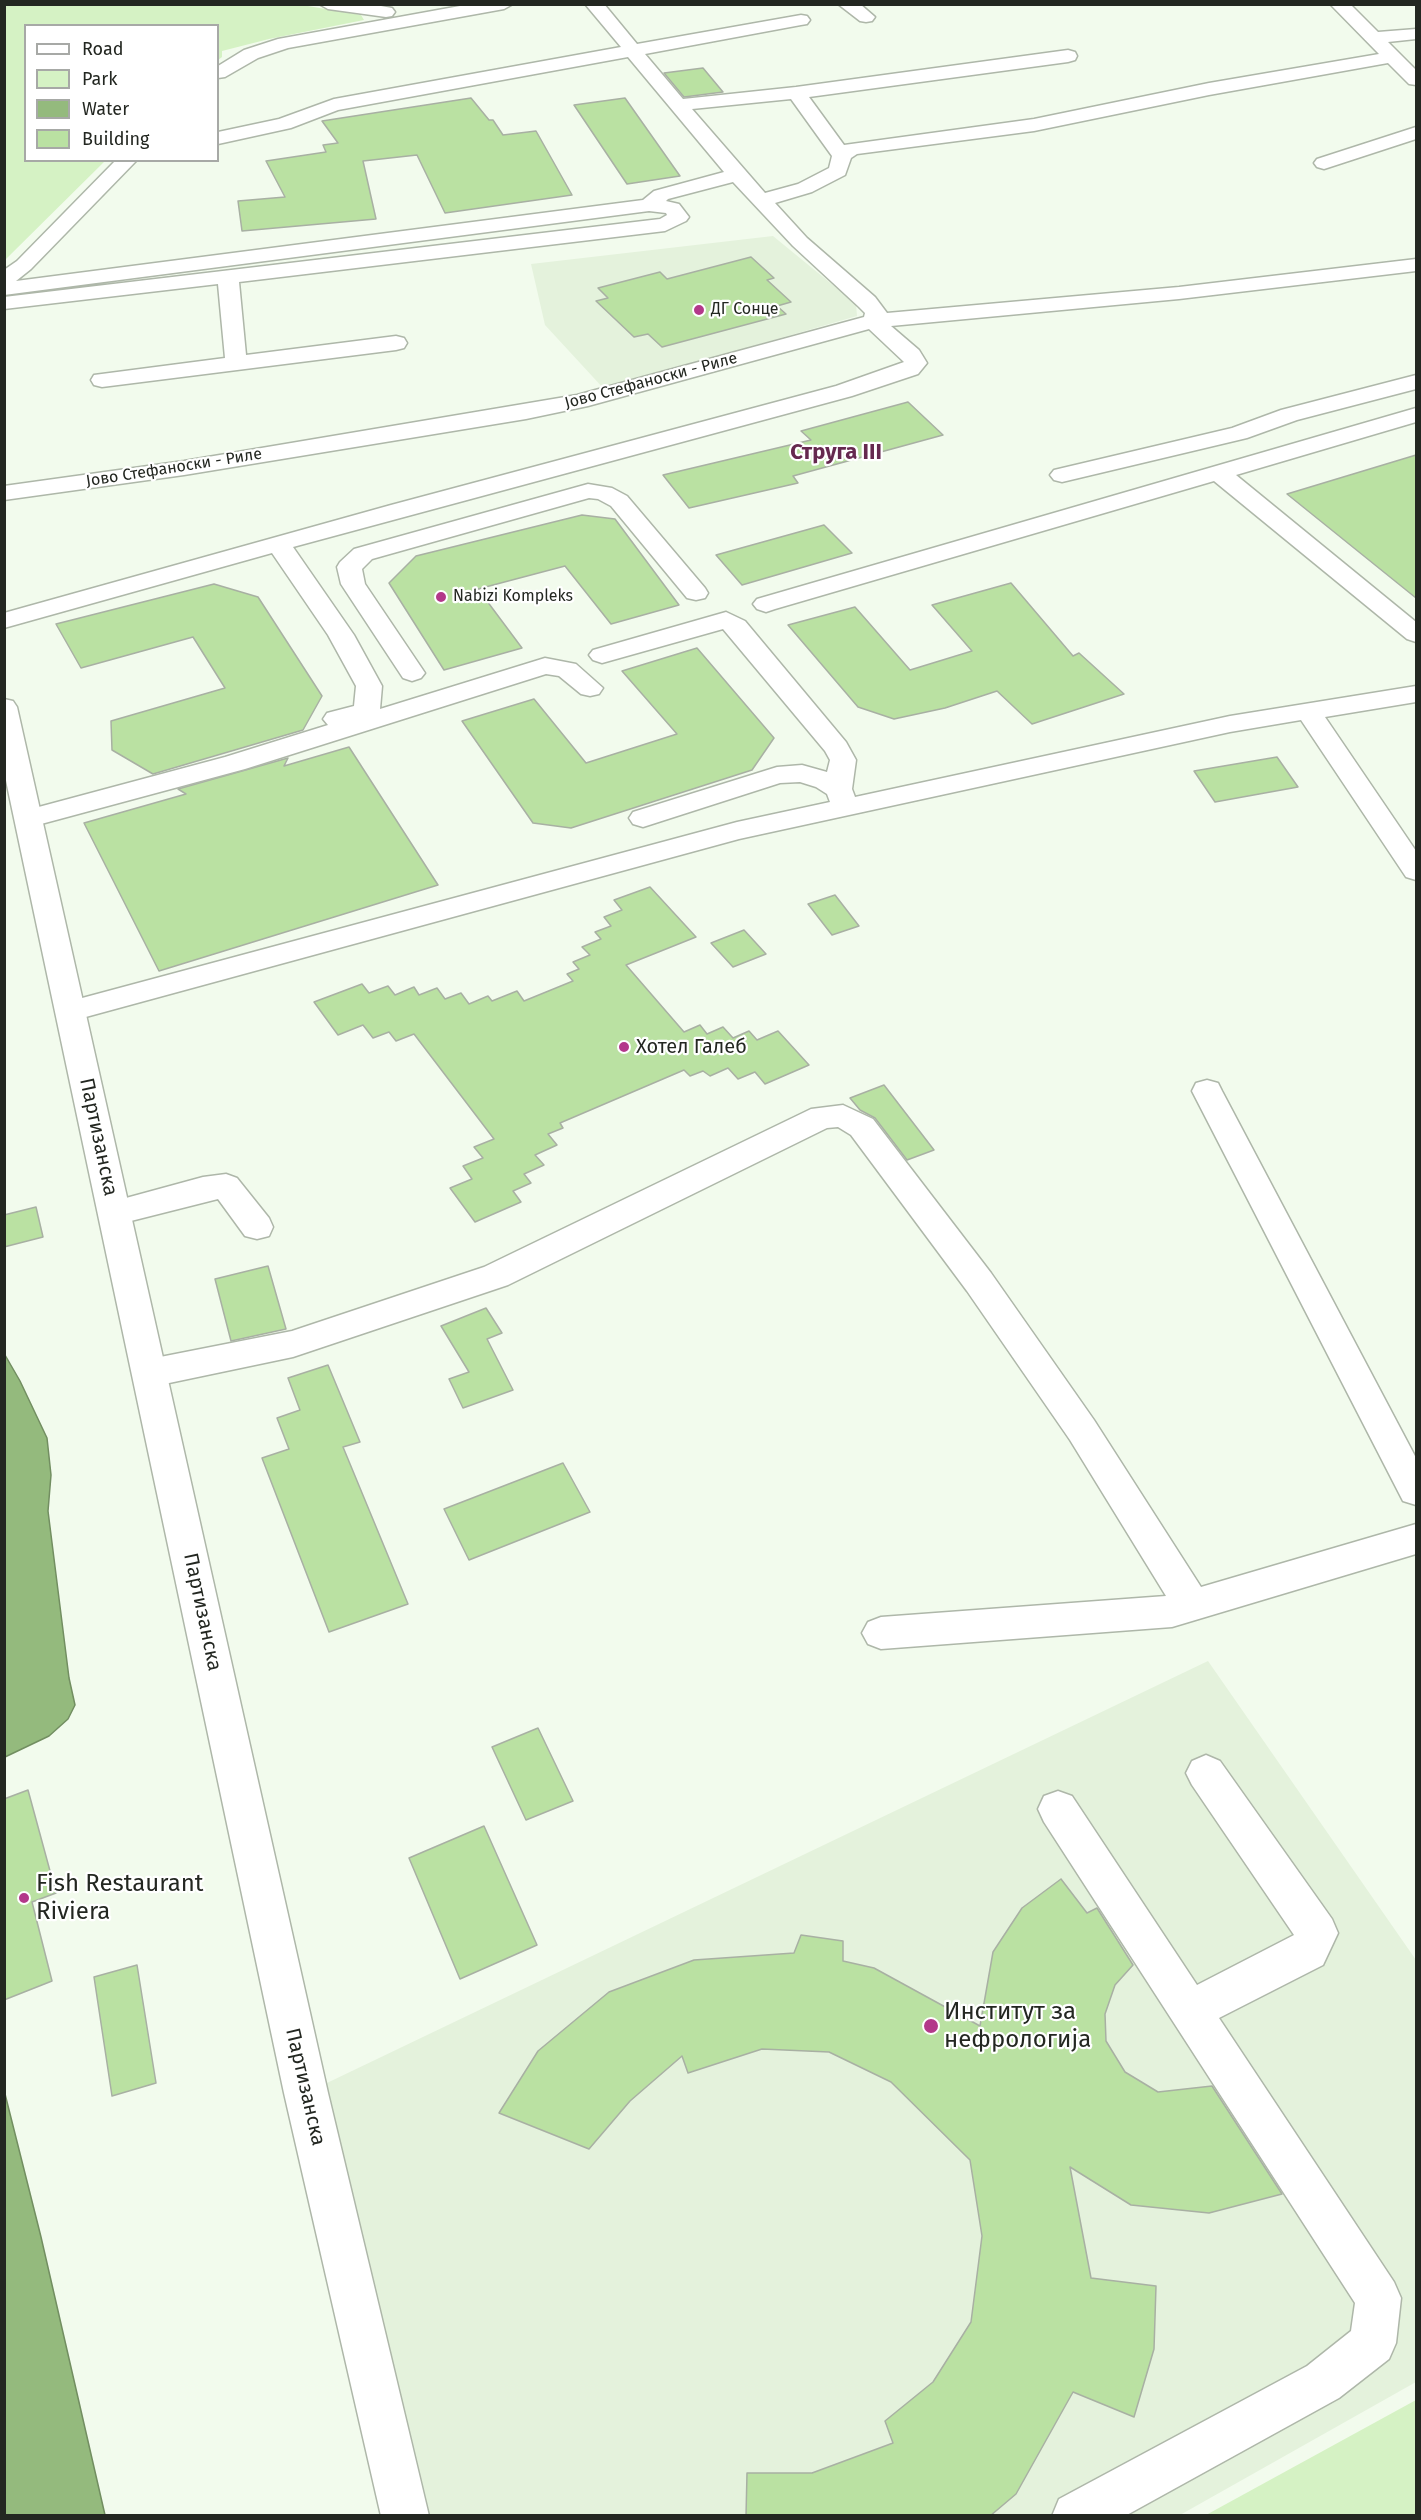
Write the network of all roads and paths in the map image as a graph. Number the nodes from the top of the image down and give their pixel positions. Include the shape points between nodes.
1 (328, 4) edge
2 (504, 4) edge
3 (594, 4) edge
4 (847, 4) edge
5 (1340, 4) edge
6 (387, 13) edge
7 (866, 17) dead end
8 (801, 20) dead end
9 (1416, 34) edge
10 (1373, 38) junction
11 (634, 50) junction
12 (1068, 56) dead end
13 (1392, 57) junction
14 (219, 72) edge
15 (1416, 80) edge
16 (796, 93) junction
17 (678, 105) junction
18 (1416, 133) edge
19 (219, 138) edge
20 (842, 156) junction
21 (126, 162) edge
22 (1324, 163) dead end
23 (736, 175) junction
24 (761, 201) junction
25 (649, 205) junction
26 (1416, 265) edge
27 (14, 267) edge
28 (228, 277) junction
29 (4, 280) edge
30 (4, 289) edge
31 (4, 303) edge
32 (873, 321) junction
33 (396, 343) dead end
34 (236, 362) junction
35 (102, 380) dead end
36 (1416, 382) edge
37 (1416, 415) edge
38 (1219, 472) junction
39 (1062, 475) dead end
40 (4, 493) edge
41 (455, 495) junction
42 (474, 522) junction
43 (278, 544) junction
44 (696, 593) dead end
45 (766, 604) dead end
46 (4, 621) edge
47 (1416, 634) edge
48 (602, 655) dead end
49 (412, 673) dead end
50 (590, 688) dead end
51 (1416, 694) edge
52 (4, 707) edge
53 (1308, 711) junction
54 (842, 798) junction
55 (28, 811) junction
56 (643, 818) dead end
57 (1416, 871) edge
58 (71, 1011) junction
59 (1207, 1091) dead end
60 (115, 1213) junction
61 (257, 1227) dead end
62 (150, 1373) junction
63 (1416, 1491) edge
64 (1416, 1539) edge
65 (1192, 1605) junction
66 (881, 1633) dead end
67 (1206, 1773) dead end
68 (1058, 1809) dead end
69 (1190, 2011) junction
70 (405, 2516) edge
71 (1076, 2516) edge

1 - 6 street
2 - 6 street
3 - 11 street
4 - 7 street
5 - 10 street
6 - 14 street via 251,54
8 - 11 street
9 - 10 street
10 - 13 street
11 - 17 street
11 - 19 street via 334,105 284,124
12 - 16 street
13 - 15 street
13 - 20 street via 1034,125 851,149
16 - 17 street
16 - 20 street
17 - 23 street
18 - 22 street
20 - 24 street via 838,171 805,188
21 - 27 street
23 - 24 street
23 - 25 street via 662,195
24 - 32 street via 867,302 876,313
25 - 28 street via 672,208 679,217 665,225
25 - 30 street
26 - 32 street, Јово Стефаноски - Риле via 1167,295
27 - 29 street
28 - 31 street
28 - 34 street
32 - 40 street, Јово Стефаноски - Риле via 537,410
32 - 41 street via 912,355 916,363 910,369 832,394
33 - 34 street
34 - 35 street
36 - 39 street via 1289,415 1239,433
37 - 38 street
38 - 45 street
38 - 47 street
41 - 42 street
41 - 43 street
42 - 44 street via 588,491 604,493 619,501
42 - 49 street via 363,554 349,567 353,584
43 - 46 street
43 - 55 street via 341,635 369,686 367,711
48 - 54 street via 726,620 736,626 837,748 843,760
50 - 55 street via 567,669 545,666 235,763
51 - 53 street
52 - 55 street, Партизанска
53 - 54 street via 1230,724 1057,763
53 - 57 street
54 - 56 street via 826,781 802,773 777,775
54 - 58 street via 737,831
55 - 58 street, Партизанска
58 - 60 street, Партизанска
59 - 63 street
60 - 61 street via 226,1186
60 - 62 street, Партизанска
62 - 65 street via 293,1344 496,1276 822,1117 843,1116 862,1127 979,1282 1082,1430
62 - 70 street, Партизанска via 306,2093
64 - 65 street
65 - 66 street via 1172,1611
67 - 69 street via 1317,1933 1308,1951
68 - 69 street
69 - 71 street via 1378,2298 1373,2343 1323,2382

